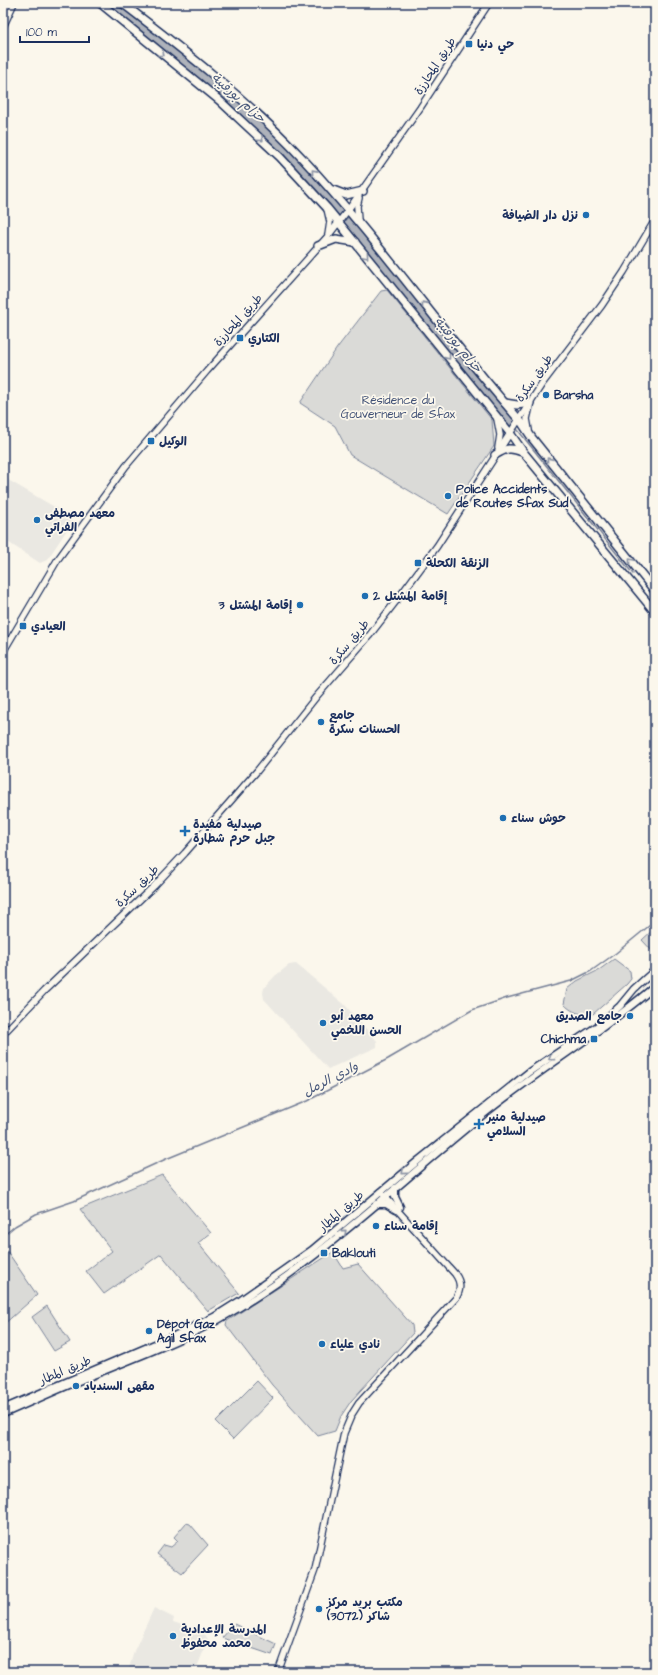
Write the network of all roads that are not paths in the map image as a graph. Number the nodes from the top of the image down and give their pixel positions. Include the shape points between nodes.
1 (14, 3) edge
2 (100, 3) edge
3 (122, 3) edge
4 (489, 3) edge
5 (3, 27) edge
6 (329, 188) junction
7 (361, 193) junction
8 (327, 208) junction
9 (348, 211) junction
10 (655, 220) edge
11 (339, 221) junction
12 (358, 222) junction
13 (328, 236) junction
14 (355, 242) junction
15 (318, 246) junction
16 (504, 402) junction
17 (530, 403) junction
18 (497, 419) junction
19 (519, 420) junction
20 (510, 433) junction
21 (532, 438) junction
22 (497, 452) junction
23 (524, 453) junction
24 (655, 592) edge
25 (655, 612) edge
26 (3, 652) edge
27 (655, 970) edge
28 (655, 986) edge
29 (630, 994) junction
30 (636, 1002) junction
31 (3, 1034) edge
32 (395, 1188) junction
33 (385, 1193) junction
34 (376, 1204) junction
35 (398, 1209) junction
36 (325, 1244) junction
37 (3, 1409) edge
38 (3, 1414) edge
39 (278, 1672) edge

1 - 5 main road
2 -> 8 highway via 219,100 280,157
6 -> 3 highway via 257,114 167,37
4 - 7 main road, طريق المحارزة
6 - 7 highway via 346,196
6 - 9 highway
7 - 9 main road, طريق المحارزة
7 - 12 main road via 357,206
8 - 11 highway
8 - 13 main road via 330,222
9 - 11 main road, طريق المحارزة
9 - 12 highway
10 - 17 main road, طريق سكرة via 617,283
11 - 13 main road, طريق المحارزة
11 - 14 highway
16 -> 12 highway
13 - 15 main road, طريق المحارزة
14 - 15 highway via 336,239
14 -> 18 highway
15 - 26 main road, طريق المحارزة via 126,466 58,559
16 - 17 highway via 518,405
16 - 19 highway
17 - 19 main road, طريق سكرة
17 - 21 main road via 527,419
18 - 20 highway
18 - 22 main road via 500,435
19 - 20 main road, طريق سكرة
19 - 21 highway
20 - 22 main road, طريق سكرة
20 - 23 highway
24 -> 21 highway
22 - 23 highway via 511,448
22 - 31 main road, طريق سكرة via 441,539 400,596 258,771 154,886 65,970
23 - 25 highway
27 - 29 main road, طريق المطار
28 - 30 main road, طريق المطار
29 - 30 main road
29 -> 33 main road, طريق المطار via 599,1025 529,1072
30 - 32 main road, طريق المطار via 603,1029 485,1113
32 - 33 main road, طريق المطار
32 - 35 main road
33 - 34 main road, طريق المطار
33 - 35 main road
33 - 36 main road, طريق المطار
34 - 35 main road via 386,1204
36 -> 34 main road, طريق المطار
35 - 39 main road via 456,1276 460,1284 459,1290 456,1298 360,1403 348,1424 315,1570
36 - 37 main road, طريق المطار via 214,1317 176,1336
36 - 38 main road, طريق المطار via 290,1274 216,1321

